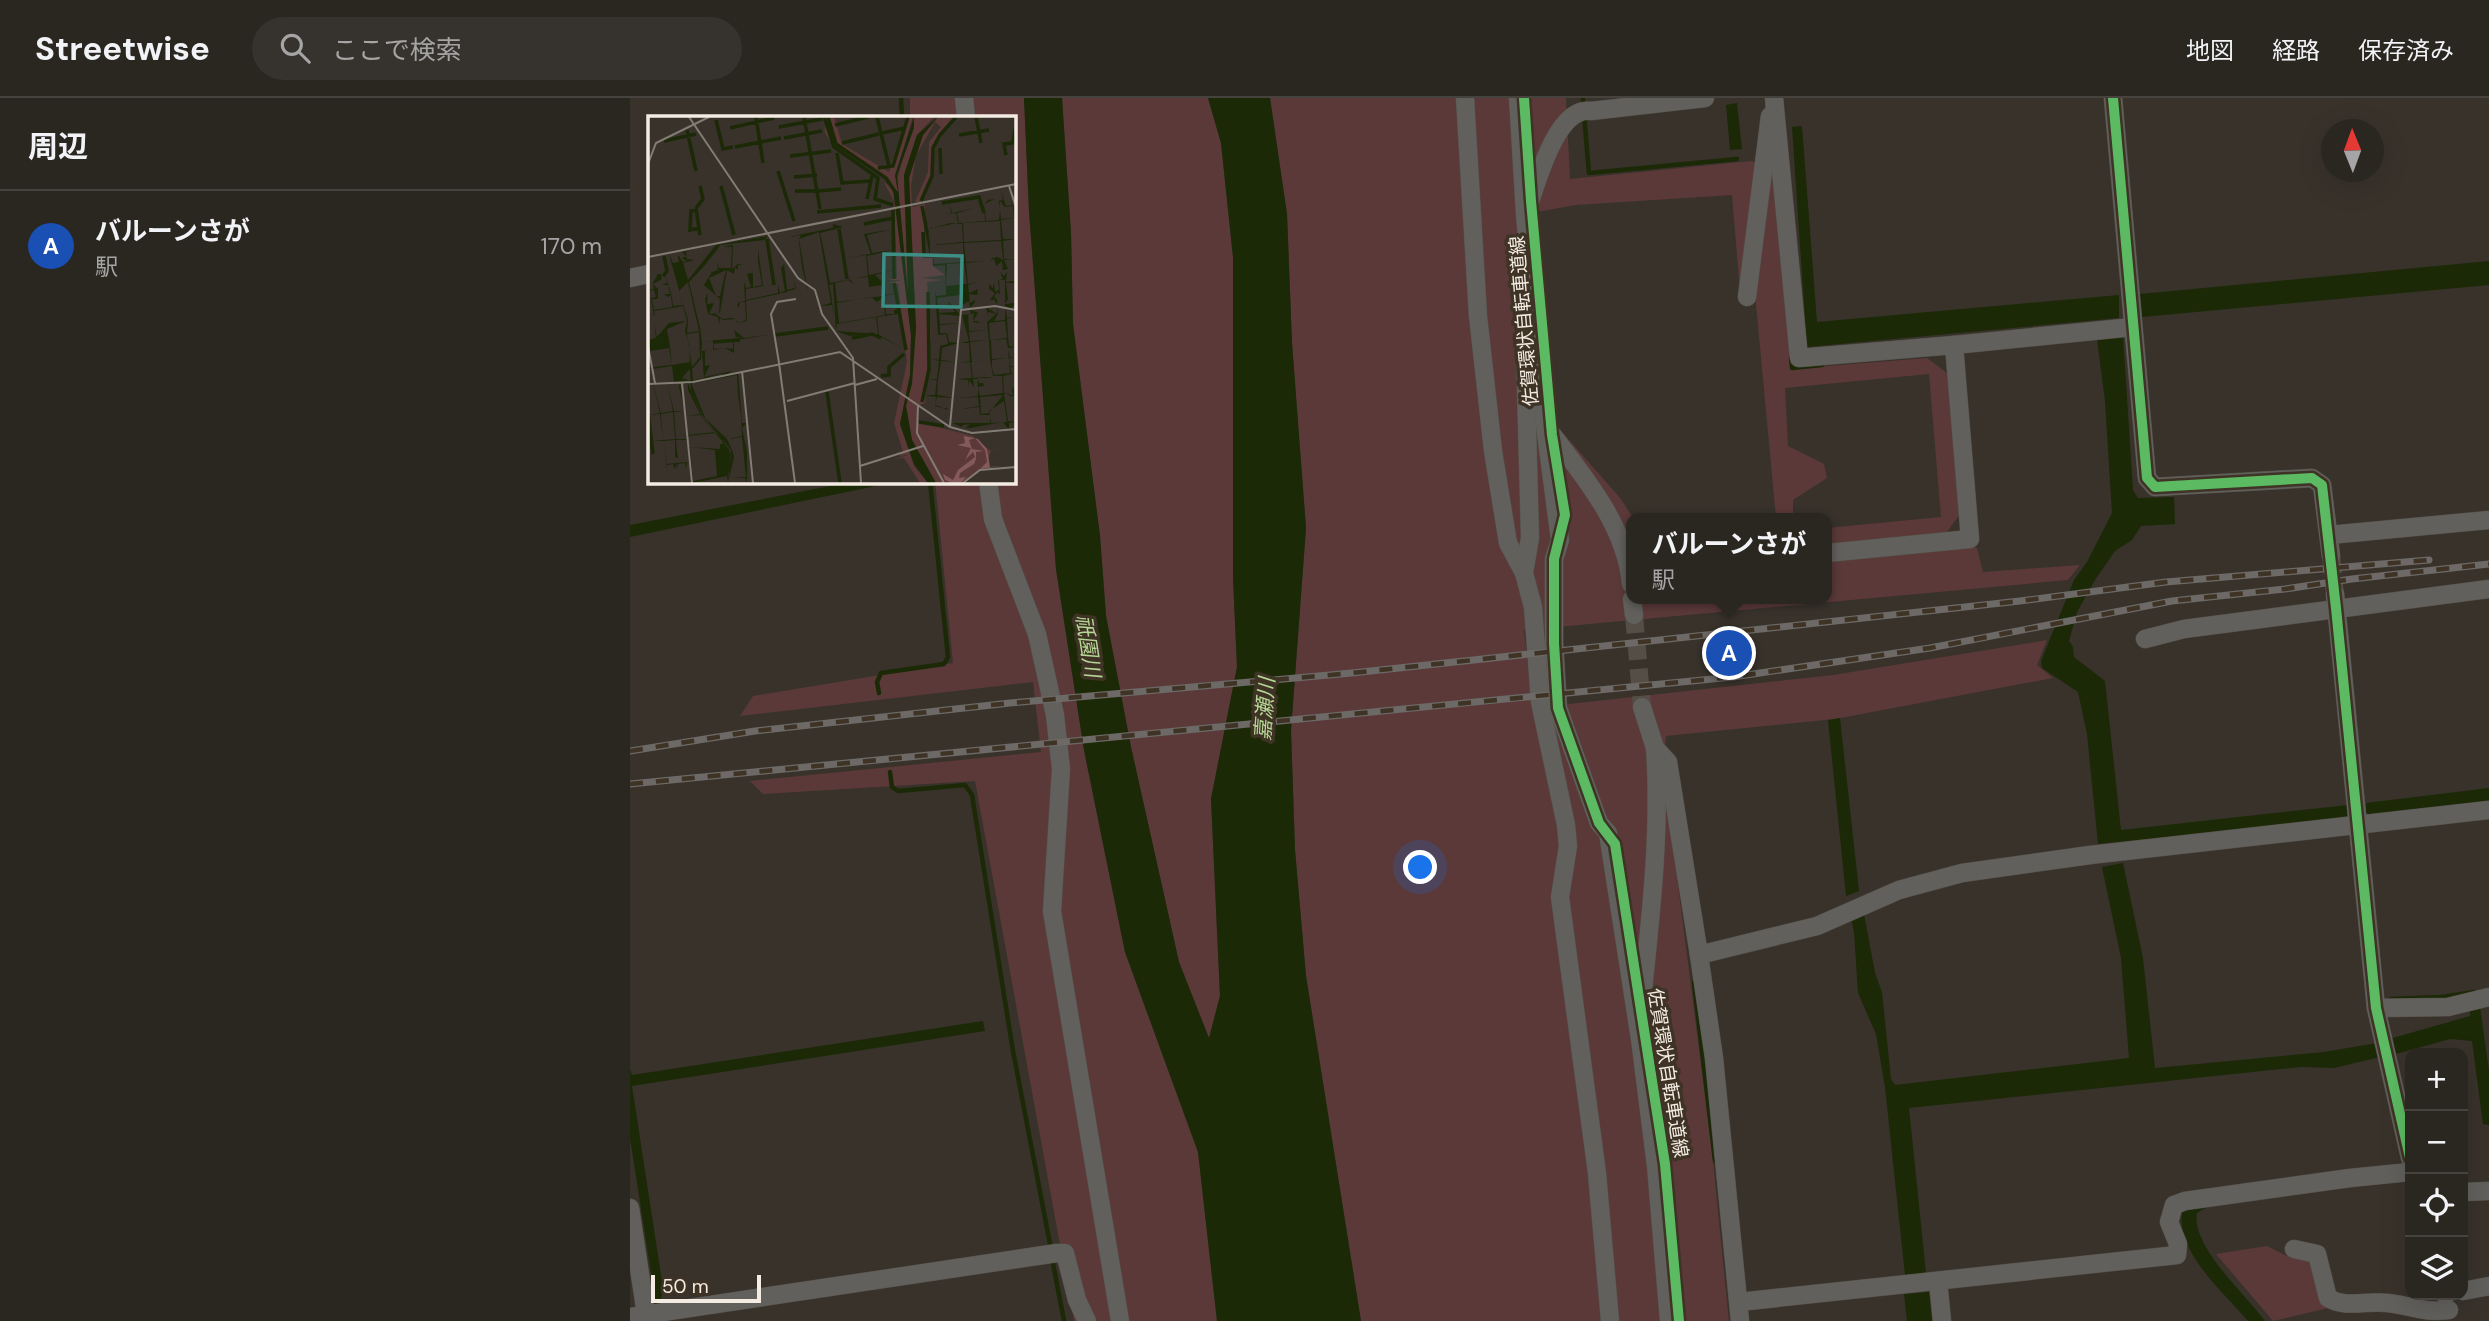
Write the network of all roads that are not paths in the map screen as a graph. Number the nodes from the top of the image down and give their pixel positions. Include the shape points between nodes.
1 (964, 98) edge
2 (1465, 98) edge
3 (1518, 98) edge
4 (1705, 98) edge
5 (1773, 98) edge
6 (2113, 98) edge
7 (1591, 104) edge
8 (966, 116) edge
9 (1525, 215) junction
10 (648, 274) edge
11 (630, 278) edge
12 (1747, 297) dead end
13 (2132, 312) junction
14 (1536, 334) junction
15 (1954, 345) junction
16 (1545, 425) junction
17 (988, 483) edge
18 (2489, 520) edge
19 (2329, 535) junction
20 (1832, 553) edge
21 (2331, 556) tunnel mouth
22 (1626, 561) edge
23 (1524, 573) junction
24 (2489, 589) edge
25 (2336, 601) junction
26 (2145, 639) dead end
27 (1642, 707) tunnel mouth
28 (1656, 748) junction
29 (2489, 810) edge
30 (2358, 814) junction
31 (1699, 955) junction
32 (2489, 997) edge
33 (2376, 1008) junction
34 (1640, 1039) junction
35 (2405, 1137) edge
36 (2405, 1172) edge
37 (2488, 1191) edge
38 (2468, 1192) edge
39 (630, 1208) edge
40 (2294, 1249) dead end
41 (1923, 1283) junction
42 (2489, 1286) edge
43 (2468, 1290) edge
44 (1739, 1302) junction
45 (2447, 1303) edge
46 (648, 1316) edge
47 (1087, 1321) edge
48 (1120, 1321) edge
49 (1610, 1321) edge
50 (1669, 1321) edge
51 (1740, 1321) edge
52 (1942, 1321) edge

1 - 8 street
2 - 23 street via 1478,316 1493,451 1508,543
3 - 9 street
4 - 7 street
5 - 12 street
5 - 15 street via 1799,358
6 - 13 street
7 - 9 street via 1572,115 1557,133
9 - 14 street
10 - 11 street
13 - 15 street via 2108,330
13 - 19 street via 2147,478 2155,487 2312,478 2322,485
14 - 16 street
14 - 23 street via 1525,350 1530,538
15 - 20 street via 1970,539
16 - 22 street via 1595,493 1619,537
16 - 34 street via 1560,540 1554,559 1558,708 1599,823 1608,833
17 - 48 street via 993,519 1037,634 1055,715 1061,769 1052,911
18 - 19 street
19 - 21 street
23 - 49 street via 1541,702 1566,825 1560,897 1597,1173
24 - 25 street
25 - 26 street
25 - 30 street
27 - 28 street
28 - 31 street via 1668,762
28 - 34 street via 1655,864
29 - 30 street
30 - 31 street via 1962,873 1899,890 1817,926
30 - 33 street
31 - 44 street
32 - 33 street via 2448,1007
33 - 35 street
34 - 50 street
36 - 41 street via 2185,1201 2174,1205 2169,1222 2178,1244 2177,1255
37 - 38 street
39 - 46 street
40 - 45 street via 2317,1254 2328,1298 2339,1305 2386,1302 2428,1312
41 - 44 street
41 - 52 street
42 - 43 street
44 - 51 street
46 - 47 street via 1065,1253

